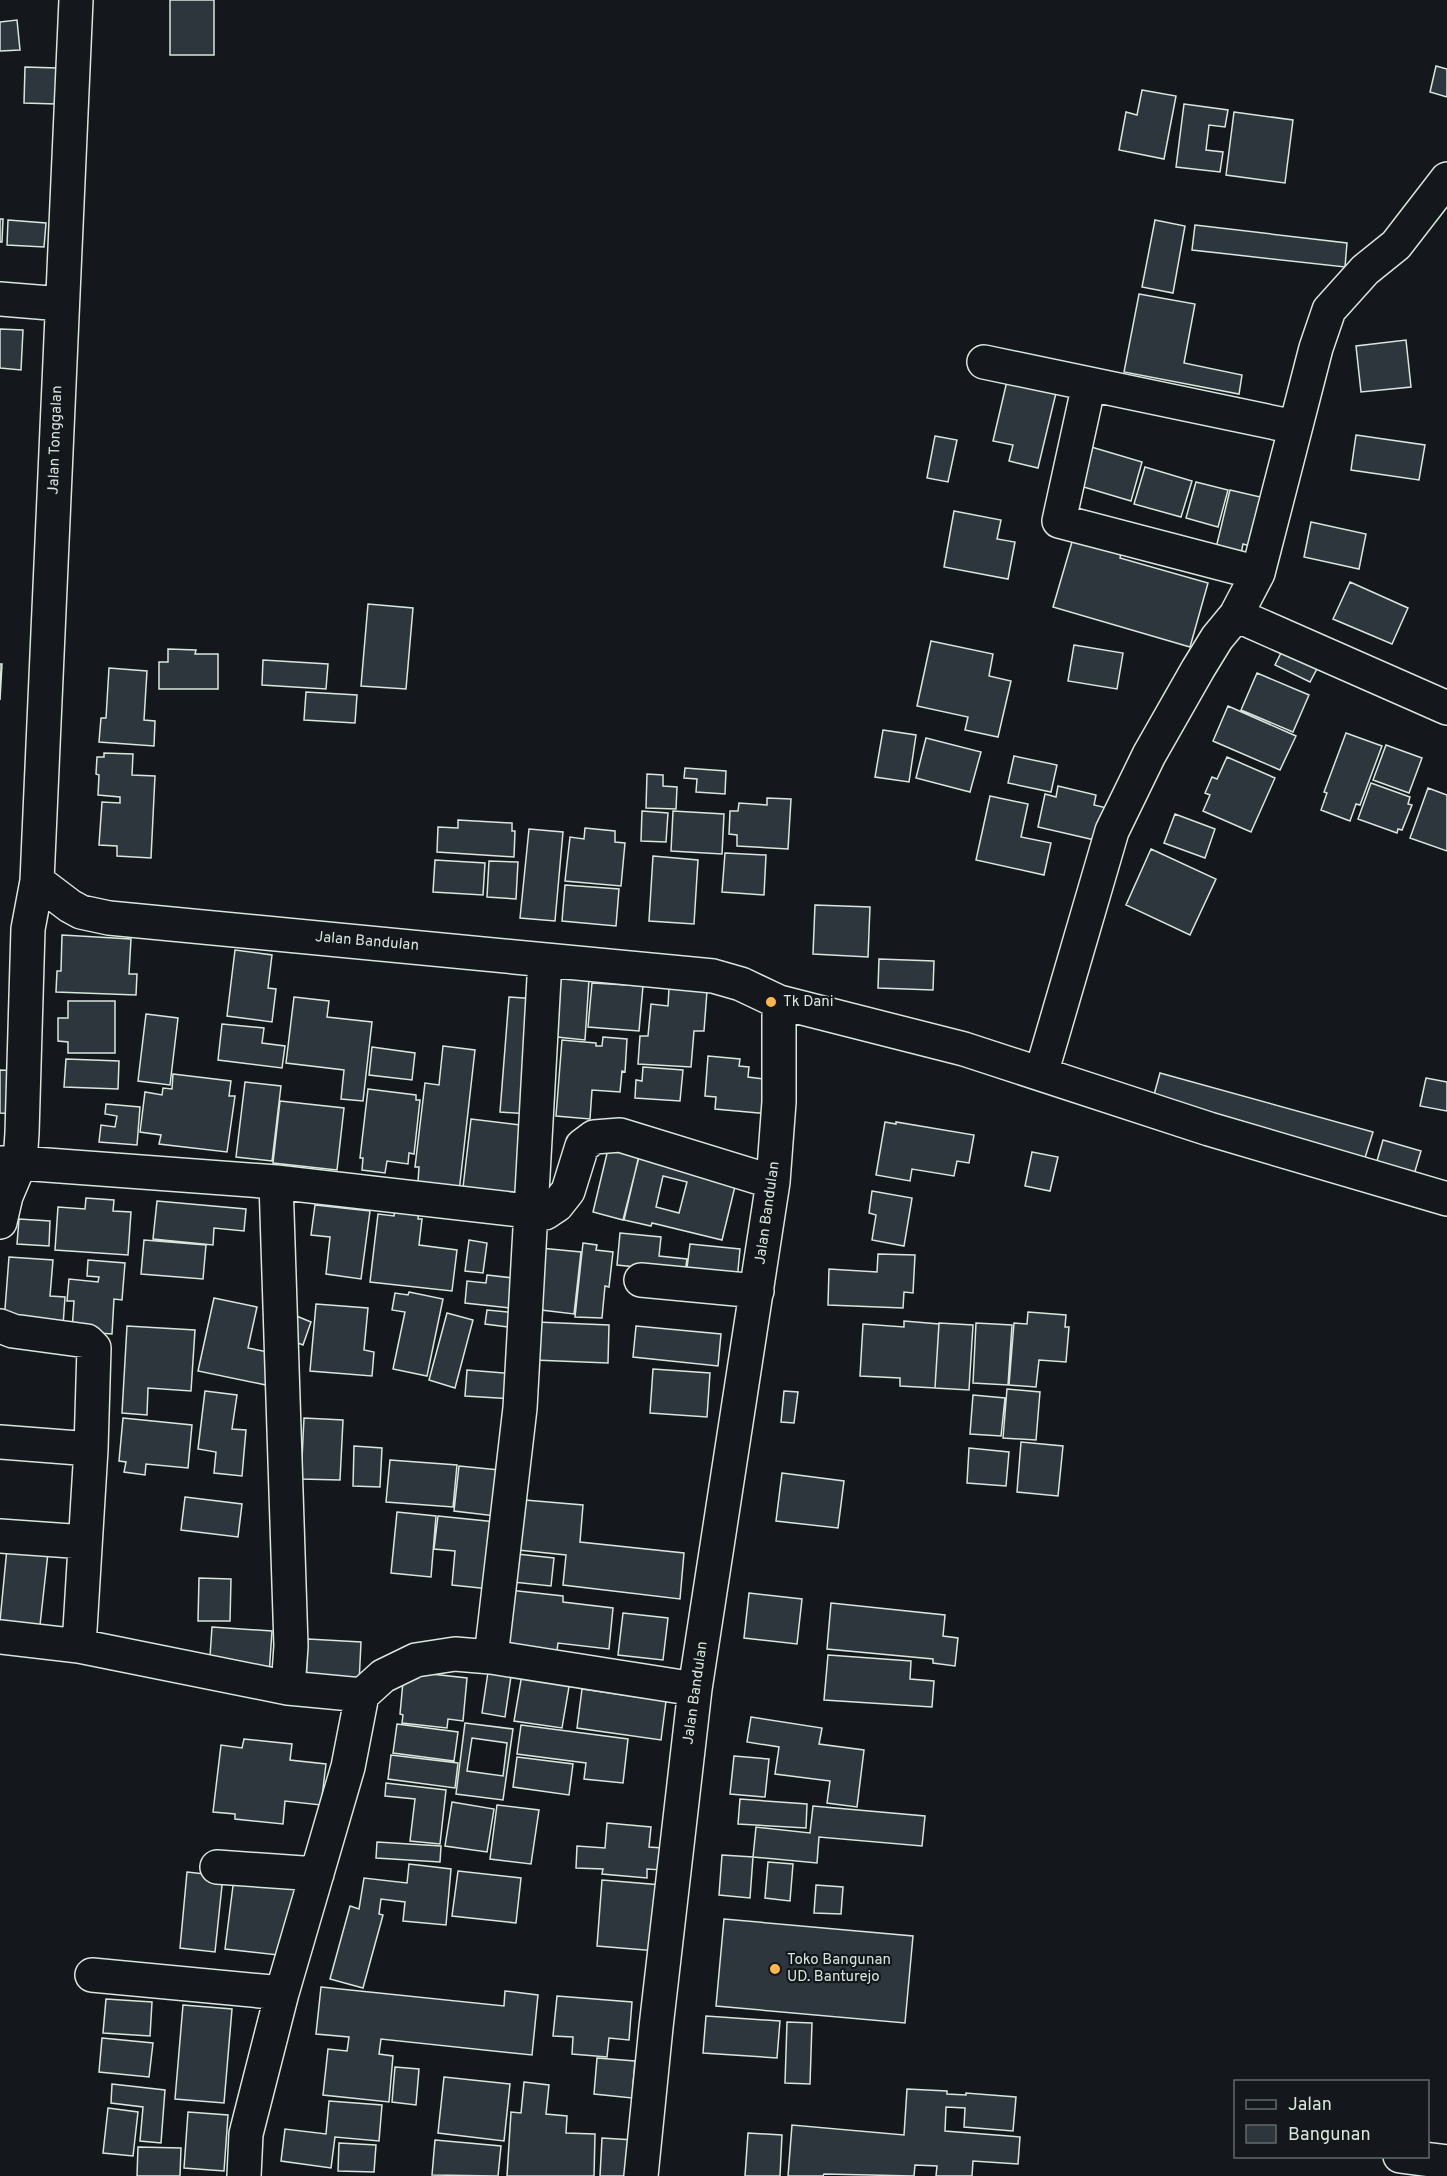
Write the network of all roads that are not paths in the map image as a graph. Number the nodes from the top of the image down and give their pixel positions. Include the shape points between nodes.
1 (76, 0) edge
2 (1447, 179) edge
3 (0, 299) edge
4 (62, 304) junction
5 (984, 362) dead end
6 (1089, 384) junction
7 (1295, 428) junction
8 (1258, 573) junction
9 (1236, 615) junction
10 (1447, 708) edge
11 (37, 881) junction
12 (545, 960) junction
13 (779, 1002) junction
14 (1041, 1074) junction
15 (10, 1163) edge
16 (276, 1182) junction
17 (773, 1182) junction
18 (1447, 1198) edge
19 (532, 1212) junction
20 (0, 1222) edge
21 (641, 1280) dead end
22 (757, 1292) junction
23 (0, 1326) edge
24 (0, 1442) edge
25 (91, 1449) junction
26 (0, 1536) edge
27 (85, 1542) junction
28 (0, 1637) edge
29 (79, 1646) junction
30 (491, 1657) junction
31 (288, 1688) junction
32 (695, 1689) junction
33 (362, 1695) junction
34 (218, 1867) dead end
35 (317, 1874) junction
36 (93, 1975) dead end
37 (282, 1993) junction
38 (1410, 2158) edge
39 (1447, 2162) edge
40 (244, 2176) edge
41 (641, 2176) edge

1 - 4 street, Jalan Tonggalan
2 - 7 street via 1396,246 1365,270 1329,310
3 - 4 street
4 - 11 street, Jalan Tonggalan
5 - 6 street
6 - 7 street
6 - 8 street via 1059,521
7 - 8 street
8 - 9 street
9 - 10 street
9 - 14 street via 1192,679 1112,831
11 - 12 street, Jalan Bandulan via 81,912 108,918
11 - 15 street, Jalan Tonggalan via 28,929
12 - 13 street, Jalan Bandulan via 713,976
12 - 19 street
13 - 14 street via 964,1049
13 - 17 street, Jalan Bandulan via 779,1102
14 - 18 street
15 - 16 street
15 - 20 street
16 - 19 street
16 - 31 street via 291,1646
17 - 19 street via 620,1136 594,1137 582,1146 568,1191 545,1213
17 - 22 street, Jalan Bandulan
19 - 30 street via 520,1408
21 - 22 street
22 - 32 street, Jalan Bandulan
23 - 25 street via 92,1343
24 - 25 street
25 - 27 street
26 - 27 street
27 - 29 street
28 - 29 street
29 - 31 street
30 - 32 street
30 - 33 street via 455,1654 416,1660 383,1676
31 - 33 street
32 - 41 street, Jalan Bandulan
33 - 35 street via 348,1767
34 - 35 street
35 - 37 street
36 - 37 street
37 - 40 street via 246,2134
38 - 39 street

